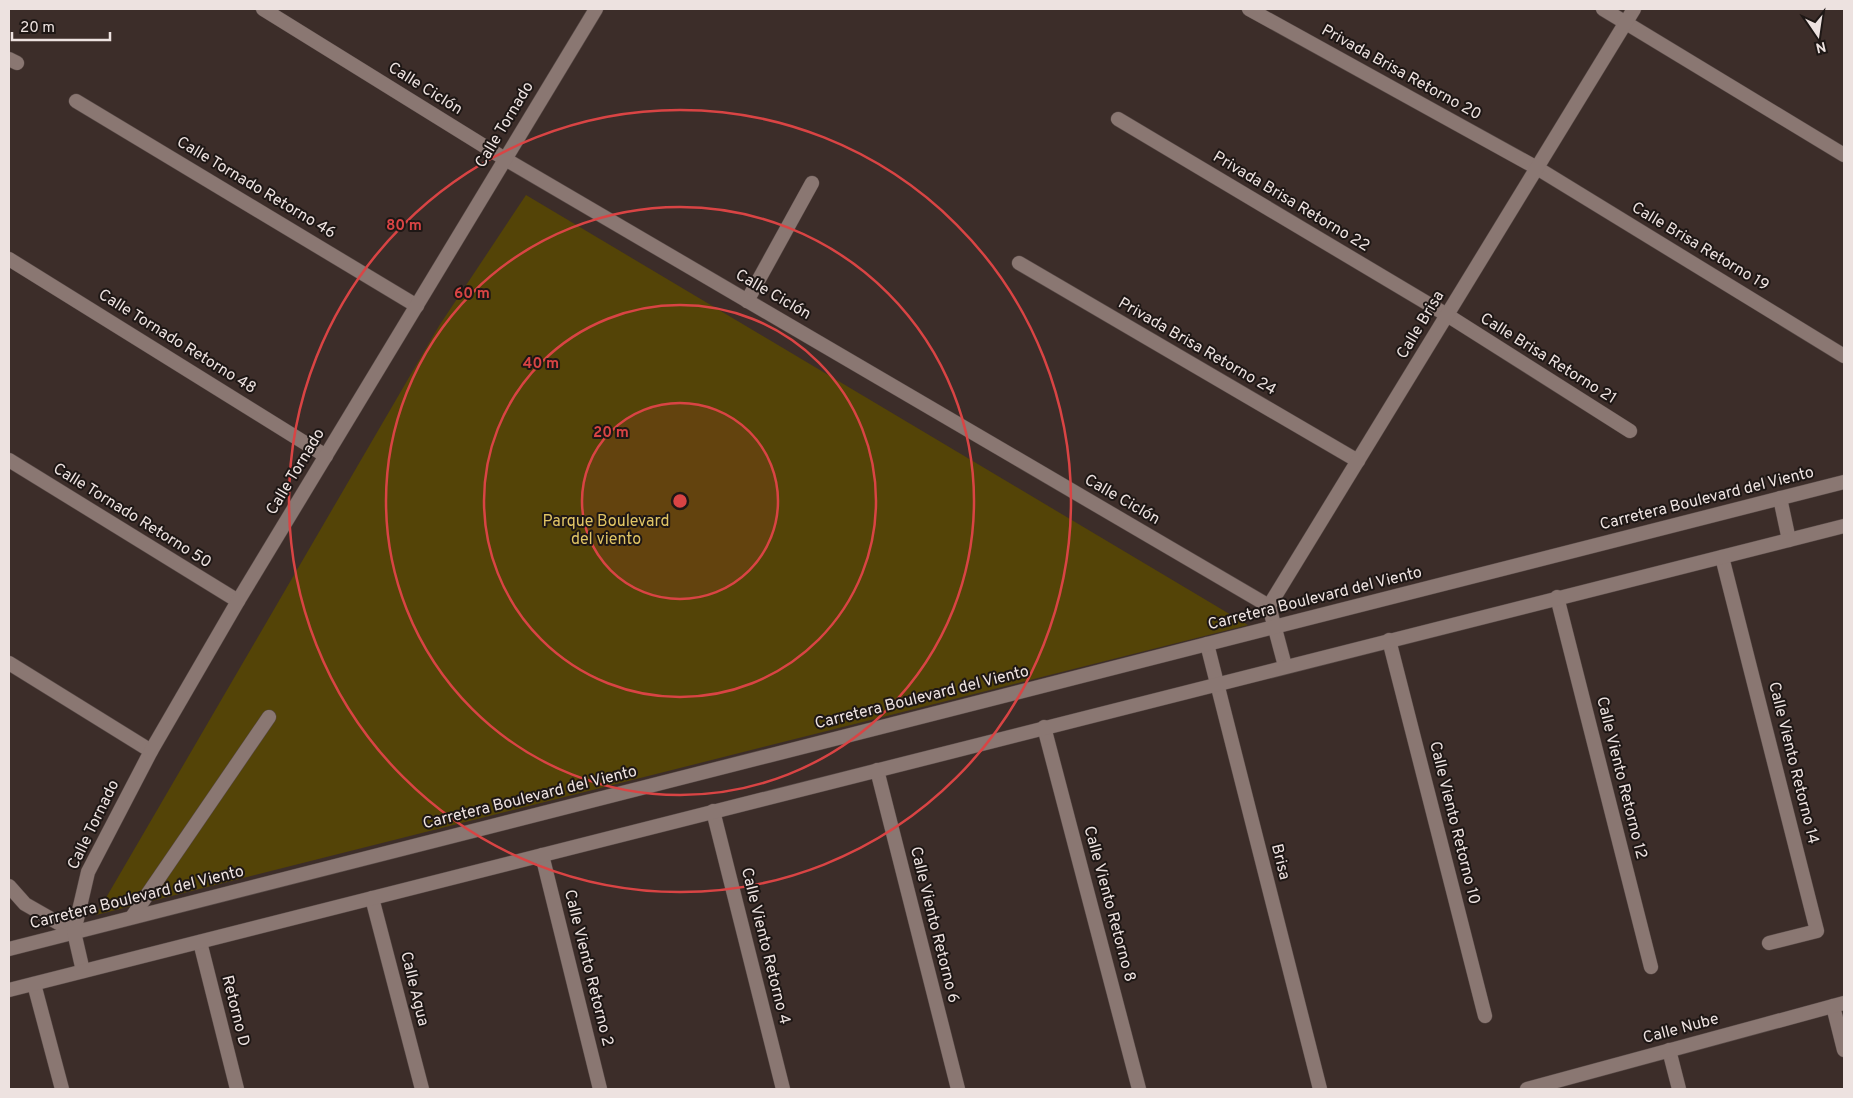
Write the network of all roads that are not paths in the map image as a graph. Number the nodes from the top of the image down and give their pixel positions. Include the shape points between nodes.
1 (263, 9) edge
2 (596, 9) edge
3 (1249, 9) edge
4 (1603, 9) edge
5 (1634, 9) edge
6 (1626, 22) junction
7 (76, 101) dead end
8 (1118, 119) dead end
9 (1844, 155) edge
10 (505, 159) junction
11 (1537, 168) junction
12 (812, 183) dead end
13 (9, 259) edge
14 (1019, 263) dead end
15 (747, 300) junction
16 (417, 306) junction
17 (1447, 315) junction
18 (1844, 356) edge
19 (1630, 431) dead end
20 (326, 456) junction
21 (9, 460) edge
22 (1358, 461) junction
23 (1844, 482) edge
24 (1780, 498) junction
25 (1844, 526) edge
26 (1789, 540) junction
27 (1722, 557) junction
28 (1558, 597) junction
29 (238, 601) junction
30 (1269, 606) junction
31 (1275, 627) junction
32 (1389, 640) junction
33 (1207, 644) junction
34 (9, 663) edge
35 (1285, 666) junction
36 (1216, 684) junction
37 (269, 716) dead end
38 (1044, 727) junction
39 (151, 751) junction
40 (877, 770) junction
41 (713, 811) junction
42 (542, 855) junction
43 (9, 886) edge
44 (372, 898) junction
45 (9, 904) edge
46 (25, 904) junction
47 (132, 917) junction
48 (74, 932) junction
49 (200, 942) junction
50 (1769, 943) dead end
51 (9, 949) edge
52 (1651, 967) dead end
53 (83, 971) junction
54 (34, 984) junction
55 (9, 990) edge
56 (1839, 1004) edge
57 (1485, 1016) dead end
58 (1670, 1050) junction
59 (1844, 1050) edge
60 (62, 1089) edge
61 (237, 1089) edge
62 (422, 1089) edge
63 (600, 1089) edge
64 (783, 1089) edge
65 (958, 1089) edge
66 (1139, 1089) edge
67 (1320, 1089) edge
68 (1527, 1089) edge
69 (1679, 1089) edge

1 - 10 street, Calle Ciclón
2 - 10 street, Calle Tornado
3 - 11 street, Privada Brisa Retorno 20
4 - 6 street
5 - 6 street, Calle Brisa
6 - 9 street
6 - 11 street, Calle Brisa
7 - 16 street, Calle Tornado Retorno 46
8 - 17 street, Privada Brisa Retorno 22
10 - 15 street, Calle Ciclón
10 - 16 street, Calle Tornado
11 - 17 street, Calle Brisa
11 - 18 street, Calle Brisa Retorno 19
12 - 15 street
13 - 20 street, Calle Tornado Retorno 48
14 - 22 street, Privada Brisa Retorno 24
15 - 30 street, Calle Ciclón
16 - 20 street, Calle Tornado
17 - 19 street, Calle Brisa Retorno 21
17 - 22 street, Calle Brisa
20 - 29 street, Calle Tornado
21 - 29 street, Calle Tornado Retorno 50
22 - 30 street, Calle Brisa
23 - 24 street, Carretera Boulevard del Viento
24 - 26 street
24 - 31 street, Carretera Boulevard del Viento
25 - 26 street
26 - 27 street
27 - 28 street
27 - 50 street, Calle Viento Retorno 14 via 1817,931
28 - 32 street
28 - 52 street, Calle Viento Retorno 12
29 - 39 street, Calle Tornado
30 - 31 street
31 - 33 street, Carretera Boulevard del Viento
31 - 35 street
32 - 35 street
32 - 57 street, Calle Viento Retorno 10
33 - 36 street, Brisa
33 - 47 street, Carretera Boulevard del Viento
34 - 39 street
35 - 36 street
36 - 38 street
36 - 67 street, Brisa
37 - 47 street
38 - 40 street
38 - 66 street, Calle Viento Retorno 8
39 - 48 street, Calle Tornado via 88,872
40 - 41 street
40 - 65 street, Calle Viento Retorno 6
41 - 42 street
41 - 64 street, Calle Viento Retorno 4
42 - 44 street
42 - 63 street, Calle Viento Retorno 2
43 - 46 street
44 - 49 street
44 - 62 street, Calle Agua
45 - 46 street
46 - 48 street
47 - 48 street, Carretera Boulevard del Viento
48 - 51 street, Carretera Boulevard del Viento
48 - 53 street, Calle Tornado
49 - 53 street
49 - 61 street, Retorno D
53 - 54 street
54 - 55 street
54 - 60 street
56 - 58 street, Calle Nube
56 - 59 street
58 - 68 street, Calle Nube
58 - 69 street

